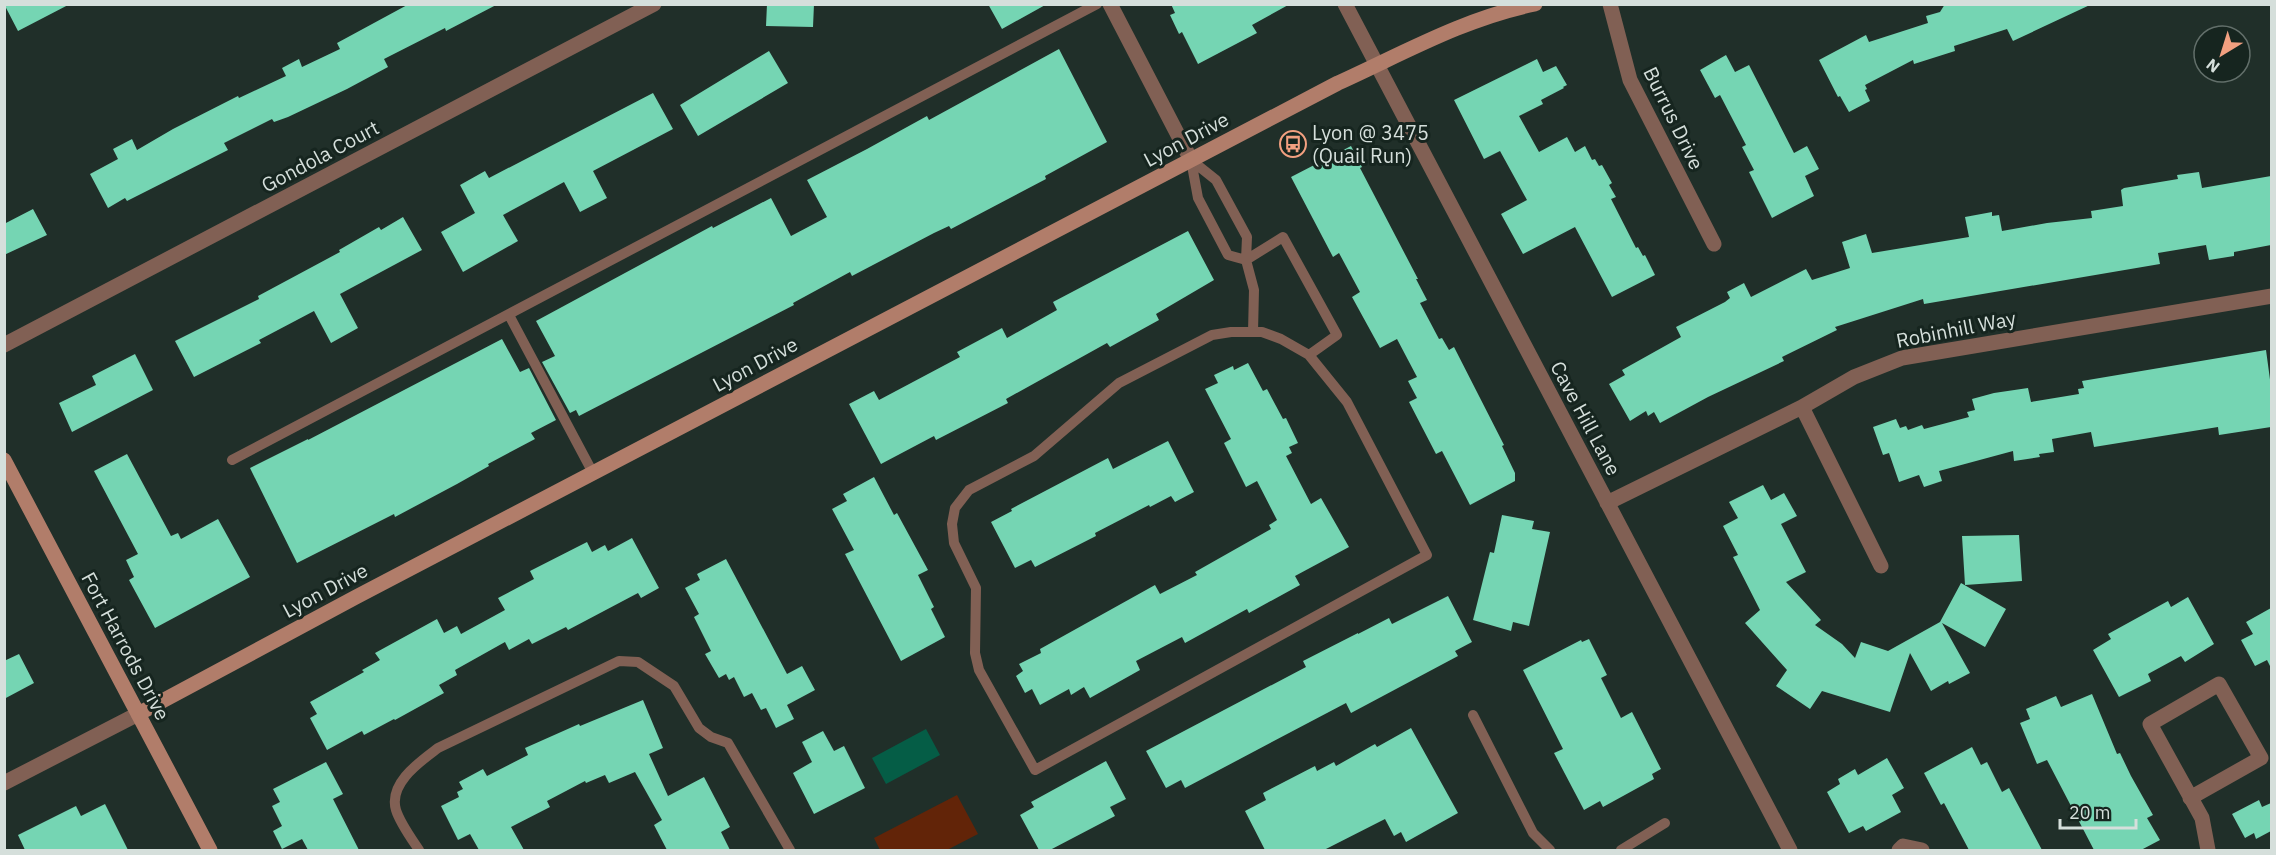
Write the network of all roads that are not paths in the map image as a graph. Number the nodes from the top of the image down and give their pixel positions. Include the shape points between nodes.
1 (654, 4) edge
2 (1097, 4) edge
3 (1110, 4) edge
4 (1345, 4) edge
5 (1535, 4) edge
6 (1610, 4) edge
7 (1377, 65) junction
8 (1191, 160) junction
9 (1714, 244) dead end
10 (1246, 260) junction
11 (2271, 296) edge
12 (509, 315) junction
13 (1253, 332) junction
14 (4, 345) edge
15 (1309, 355) junction
16 (1802, 407) junction
17 (4, 460) edge
18 (232, 460) dead end
19 (593, 473) junction
20 (1607, 503) junction
21 (1881, 566) dead end
22 (138, 714) junction
23 (1473, 715) dead end
24 (4, 783) edge
25 (2190, 798) junction
26 (1665, 823) dead end
27 (210, 850) edge
28 (418, 850) edge
29 (790, 850) edge
30 (1550, 850) edge
31 (1621, 850) edge
32 (1790, 850) edge
33 (1899, 850) edge
34 (1922, 850) edge
35 (2208, 850) edge

1 - 14 street, Gondola Court
2 - 12 lane
3 - 8 street
4 - 7 street, Cave Hill Lane
5 - 7 street, Lyon Drive via 1457,28
6 - 9 street, Burrus Drive via 1630,80
7 - 8 street, Lyon Drive
7 - 20 street, Cave Hill Lane
8 - 10 lane via 1216,180 1246,237
8 - 10 lane via 1198,198 1228,255
8 - 19 street, Lyon Drive
10 - 13 lane via 1254,290
10 - 15 lane via 1283,237 1337,335
11 - 16 street, Robinhill Way via 1902,358 1854,377
12 - 18 lane
12 - 19 lane
13 - 15 lane via 1281,339
13 - 15 lane via 1212,335 1119,383 1034,456 969,490 955,508 954,543 976,588 978,670 1035,770 1427,555 1347,402
16 - 20 street, Robinhill Way
16 - 21 street
17 - 22 street, Fort Harrods Drive
19 - 22 street, Lyon Drive
20 - 32 street, Cave Hill Lane
22 - 24 street, Lyon Drive
22 - 27 street, Fort Harrods Drive
23 - 30 lane via 1533,833
25 - 25 street via 2150,724 2219,684 2261,758
25 - 35 street via 2202,818
26 - 31 lane
28 - 29 lane via 396,811 394,798 413,767 438,748 619,661 638,663 674,686 699,728 728,743
33 - 34 street via 1903,846

